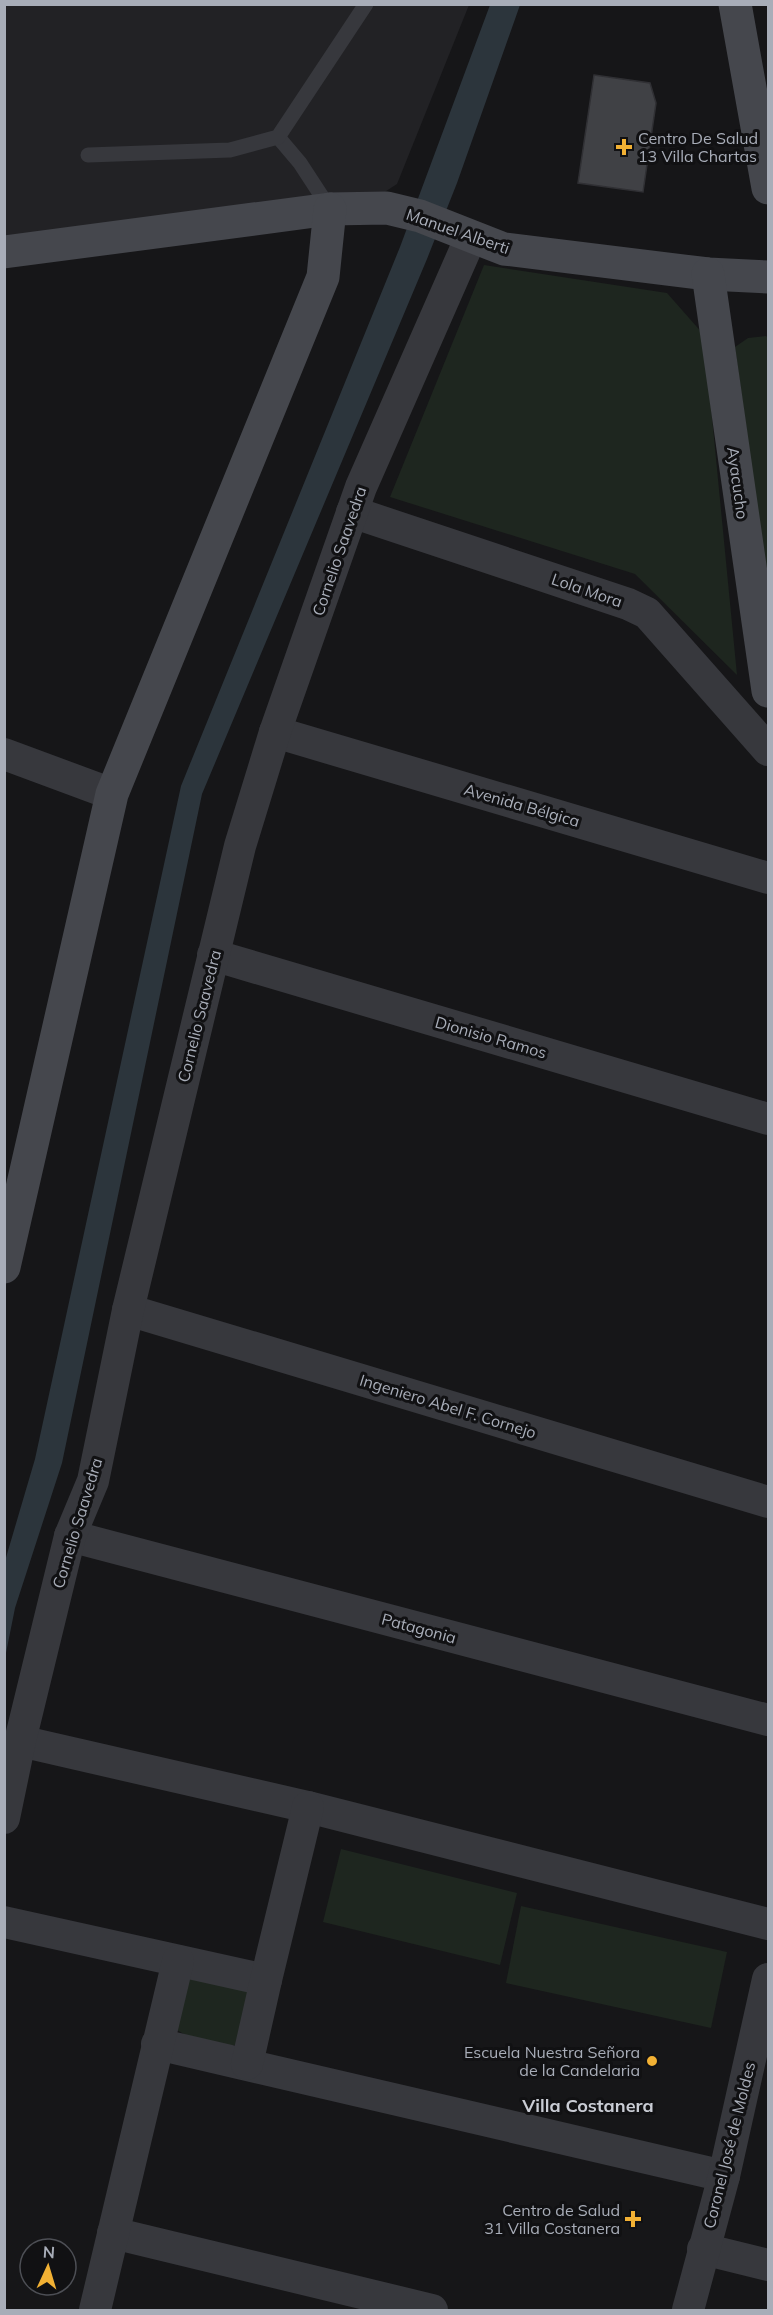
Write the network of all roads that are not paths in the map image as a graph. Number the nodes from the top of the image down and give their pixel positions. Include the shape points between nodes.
1 (366, 4) edge
2 (735, 4) edge
3 (278, 137) junction
4 (88, 155) dead end
5 (768, 188) edge
6 (330, 209) junction
7 (471, 237) junction
8 (4, 252) edge
9 (708, 274) junction
10 (768, 277) edge
11 (352, 512) junction
12 (768, 691) edge
13 (275, 732) junction
14 (768, 750) edge
15 (4, 754) edge
16 (112, 794) junction
17 (768, 878) edge
18 (213, 955) junction
19 (768, 1119) edge
20 (9, 1225) edge
21 (4, 1267) edge
22 (128, 1310) junction
23 (768, 1502) edge
24 (70, 1536) junction
25 (768, 1720) edge
26 (20, 1741) junction
27 (309, 1807) junction
28 (4, 1818) edge
29 (4, 1922) edge
30 (768, 1924) edge
31 (178, 1961) junction
32 (768, 1979) edge
33 (266, 1980) junction
34 (158, 2044) junction
35 (247, 2064) junction
36 (757, 2076) edge
37 (724, 2176) junction
38 (113, 2233) junction
39 (703, 2249) junction
40 (768, 2265) edge
41 (95, 2310) edge
42 (432, 2310) edge
43 (688, 2310) edge

1 - 3 lane
2 - 5 main road
3 - 4 lane via 230,150
3 - 6 lane
6 - 7 main road, Manuel Alberti via 387,208 420,216
6 - 8 main road, Manuel Alberti
6 - 16 main road via 323,277
7 - 9 main road, Manuel Alberti via 504,249
7 - 11 street, Cornelio Saavedra
9 - 10 main road, Manuel Alberti
9 - 12 main road, Ayacucho
11 - 13 street, Cornelio Saavedra
11 - 14 street, Lola Mora via 628,604 647,614
13 - 17 street, Avenida Bélgica
13 - 18 street, Cornelio Saavedra via 240,846
15 - 16 street
16 - 20 main road
18 - 19 street, Dionisio Ramos
18 - 22 street, Cornelio Saavedra
20 - 21 main road
22 - 23 street, Ingeniero Abel F. Cornejo
22 - 24 street, Cornelio Saavedra via 93,1481
24 - 25 street, Patagonia
24 - 26 street, Cornelio Saavedra
26 - 27 street
26 - 28 street, Cornelio Saavedra
27 - 30 street
27 - 33 street
29 - 31 street
31 - 33 street
31 - 34 street
32 - 36 street, Coronel José de Moldes
33 - 35 street
34 - 35 street
34 - 38 street
35 - 37 street
36 - 37 street, Coronel José de Moldes
37 - 39 street, Coronel José de Moldes
38 - 41 street
38 - 42 street
39 - 40 street
39 - 43 street, Coronel José de Moldes

